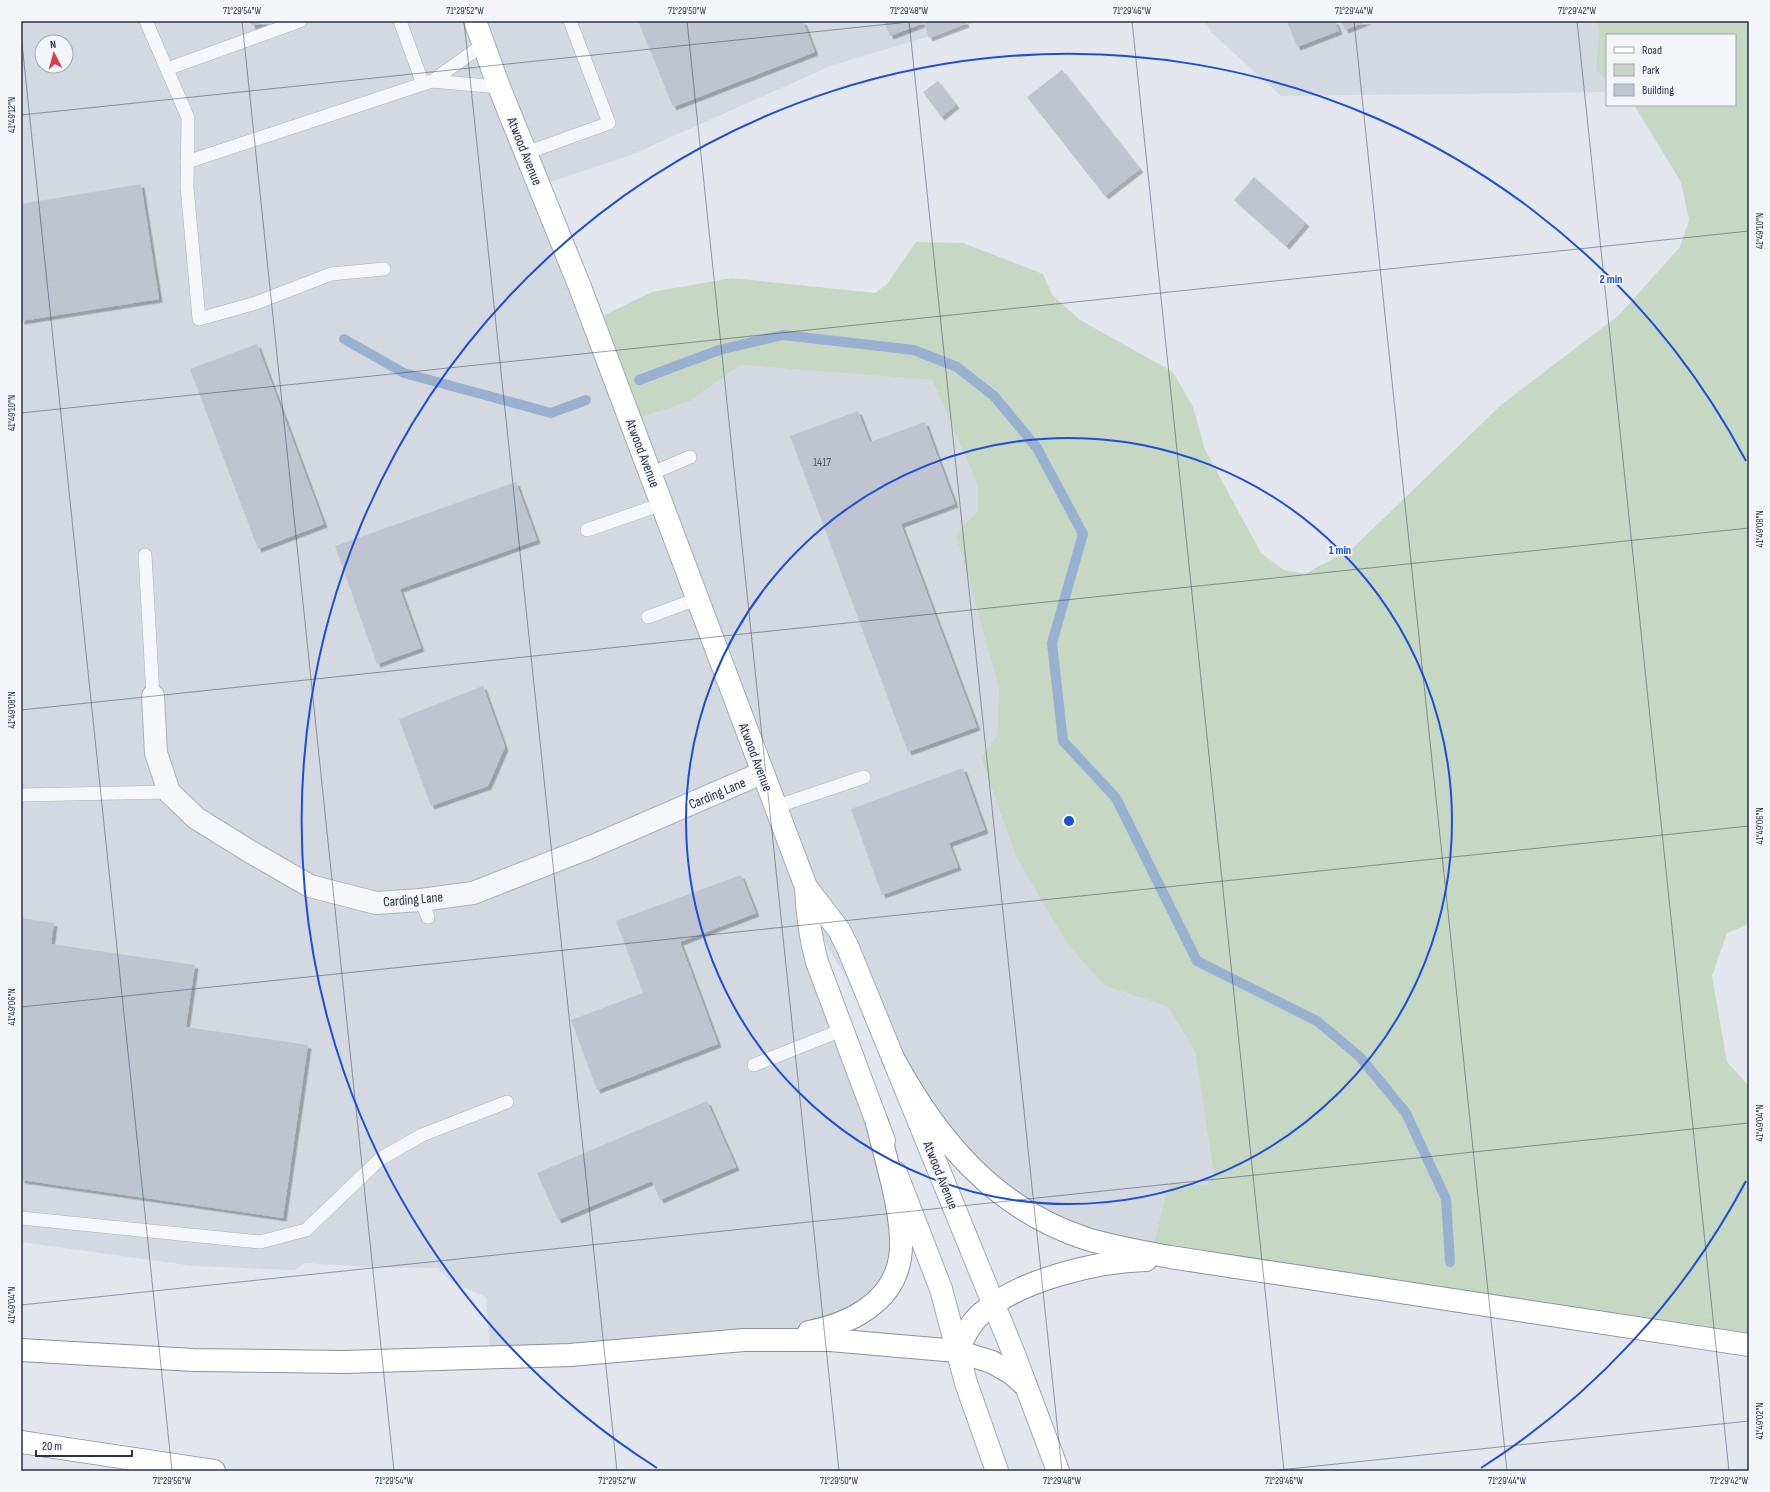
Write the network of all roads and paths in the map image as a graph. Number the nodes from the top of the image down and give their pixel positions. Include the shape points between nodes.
1 (146, 21) edge
2 (300, 21) edge
3 (400, 21) edge
4 (475, 21) edge
5 (570, 21) edge
6 (483, 45) junction
7 (167, 69) junction
8 (427, 82) junction
9 (499, 88) junction
10 (526, 153) junction
11 (187, 162) junction
12 (384, 269) dead end
13 (690, 457) dead end
14 (650, 474) junction
15 (662, 504) junction
16 (587, 530) dead end
17 (145, 555) dead end
18 (697, 599) junction
19 (648, 617) dead end
20 (152, 696) joint
21 (762, 773) junction
22 (864, 777) dead end
23 (169, 792) junction
24 (21, 795) edge
25 (775, 807) junction
26 (806, 887) junction
27 (842, 1030) junction
28 (893, 1058) junction
29 (754, 1065) dead end
30 (507, 1102) dead end
31 (877, 1123) junction
32 (21, 1218) edge
33 (1222, 1264) junction
34 (993, 1304) junction
35 (744, 1340) junction
36 (1749, 1345) edge
37 (21, 1350) edge
38 (957, 1351) junction
39 (1026, 1386) junction
40 (21, 1442) edge
41 (214, 1471) edge
42 (997, 1471) edge
43 (1058, 1471) edge

1 - 7 lane
2 - 7 lane
3 - 8 lane
4 - 6 main road, Atwood Avenue
5 - 10 lane via 609,122
6 - 8 lane
6 - 9 main road, Atwood Avenue
7 - 11 lane via 188,118
8 - 9 lane
8 - 11 lane
9 - 10 main road, Atwood Avenue
10 - 14 main road, Atwood Avenue via 580,287
11 - 12 lane via 199,319 256,303 331,274
13 - 14 lane
14 - 15 main road, Atwood Avenue
15 - 16 lane
15 - 18 main road, Atwood Avenue
17 - 20 lane
18 - 19 lane
18 - 21 main road, Atwood Avenue
20 - 23 street, Carding Lane via 156,753
21 - 23 street, Carding Lane via 593,846 473,893 425,908 376,903 310,886 196,818
21 - 25 main road, Atwood Avenue
22 - 25 lane
23 - 24 lane
25 - 26 main road, Atwood Avenue
26 - 27 main road, Atwood Avenue via 810,938
26 - 28 main road, Atwood Avenue via 839,930
27 - 29 lane
27 - 31 main road, Atwood Avenue
28 - 33 main road via 945,1140 984,1179 1018,1204 1062,1229 1112,1246
28 - 34 main road, Atwood Avenue
30 - 32 lane via 422,1135 380,1159 306,1230 260,1242
31 - 35 main road via 897,1209 900,1235 899,1262 890,1284 874,1304 838,1325 805,1333
31 - 38 main road, Atwood Avenue via 941,1289
33 - 34 main road via 1168,1259 1095,1266 1045,1280 1014,1292
33 - 36 main road
34 - 38 main road via 971,1324
34 - 39 main road, Atwood Avenue
35 - 37 main road via 570,1355 366,1362 194,1360
35 - 38 main road via 830,1340
38 - 39 main road via 992,1362
38 - 42 main road, Atwood Avenue via 973,1407
39 - 43 main road, Atwood Avenue
40 - 41 main road

